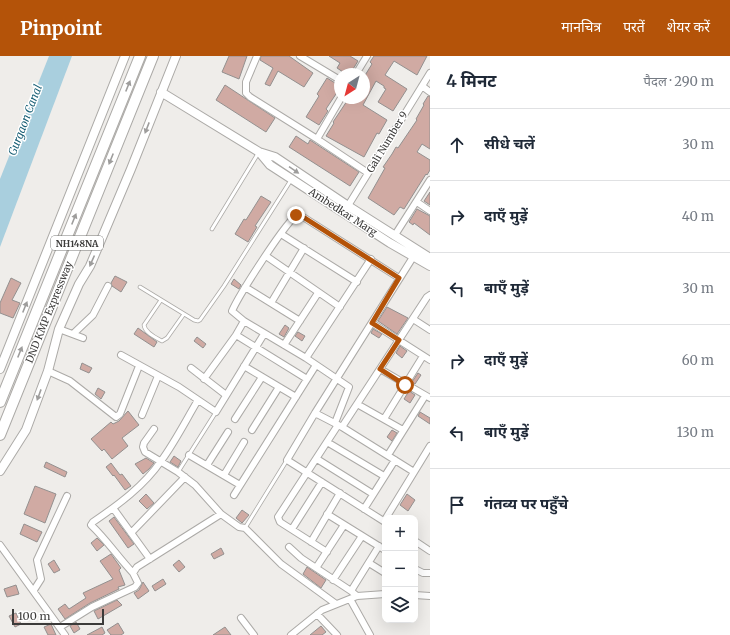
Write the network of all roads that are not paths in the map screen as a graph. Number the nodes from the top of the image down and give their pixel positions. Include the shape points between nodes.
1 (125, 56) edge
2 (140, 56) edge
3 (153, 56) edge
4 (176, 56) edge
5 (257, 56) edge
6 (300, 56) edge
7 (367, 56) edge
8 (360, 68) edge
9 (430, 73) edge
10 (334, 76) edge
11 (422, 86) junction
12 (161, 92) junction
13 (430, 92) edge
14 (338, 104) edge
15 (317, 139) junction
16 (259, 152) junction
17 (368, 173) junction
18 (292, 179) junction
19 (430, 180) edge
20 (417, 202) junction
21 (347, 209) junction
22 (430, 211) edge
23 (212, 229) dead end
24 (281, 234) junction
25 (395, 235) junction
26 (304, 248) junction
27 (416, 253) junction
28 (266, 256) junction
29 (430, 258) edge
30 (371, 259) junction
31 (430, 266) edge
32 (290, 273) junction
33 (399, 278) junction
34 (357, 282) junction
35 (108, 286) dead end
36 (140, 287) dead end
37 (246, 287) junction
38 (318, 293) junction
39 (430, 295) edge
40 (161, 300) junction
41 (271, 303) junction
42 (340, 307) junction
43 (184, 314) junction
44 (413, 319) junction
45 (300, 320) junction
46 (244, 321) junction
47 (372, 323) junction
48 (60, 329) junction
49 (430, 330) edge
50 (73, 334) junction
51 (264, 334) junction
52 (236, 335) junction
53 (83, 338) dead end
54 (399, 340) junction
55 (284, 345) junction
56 (256, 347) junction
57 (121, 355) dead end
58 (423, 356) junction
59 (306, 358) junction
60 (430, 360) edge
61 (316, 365) junction
62 (140, 366) junction
63 (244, 366) junction
64 (191, 368) dead end
65 (0, 369) edge
66 (380, 369) junction
67 (48, 371) junction
68 (158, 376) junction
69 (262, 377) junction
70 (204, 379) junction
71 (307, 380) junction
72 (337, 380) junction
73 (405, 385) junction
74 (279, 387) junction
75 (226, 395) junction
76 (296, 397) junction
77 (427, 397) edge
78 (198, 400) junction
79 (0, 402) edge
80 (357, 404) junction
81 (216, 412) junction
82 (315, 413) junction
83 (142, 415) dead end
84 (235, 419) dead end
85 (384, 419) junction
86 (338, 425) junction
87 (154, 429) dead end
88 (252, 430) dead end
89 (403, 430) junction
90 (1, 431) edge
91 (228, 432) dead end
92 (244, 442) dead end
93 (327, 442) junction
94 (430, 446) edge
95 (189, 455) junction
96 (388, 455) junction
97 (428, 456) edge
98 (317, 459) junction
99 (287, 460) junction
100 (395, 460) junction
101 (161, 462) junction
102 (207, 465) junction
103 (1, 466) edge
104 (178, 472) junction
105 (414, 472) junction
106 (308, 473) junction
107 (224, 475) junction
108 (384, 476) junction
109 (185, 477) junction
110 (322, 482) junction
111 (240, 485) junction
112 (340, 493) junction
113 (234, 494) dead end
114 (372, 494) junction
115 (66, 496) dead end
116 (113, 508) junction
117 (364, 509) junction
118 (221, 514) junction
119 (328, 514) junction
120 (388, 515) edge
121 (382, 518) edge
122 (344, 525) junction
123 (245, 528) junction
124 (292, 529) junction
125 (131, 533) junction
126 (362, 536) junction
127 (311, 542) junction
128 (418, 543) edge
129 (0, 545) edge
130 (379, 546) junction
131 (289, 547) dead end
132 (382, 548) edge
133 (430, 551) edge
134 (327, 552) junction
135 (150, 559) junction
136 (369, 563) junction
137 (316, 568) junction
138 (418, 570) edge
139 (382, 571) edge
140 (132, 573) junction
141 (430, 573) edge
142 (333, 580) junction
143 (34, 590) junction
144 (351, 591) junction
145 (382, 594) edge
146 (418, 594) edge
147 (430, 596) edge
148 (354, 598) junction
149 (336, 604) junction
150 (317, 614) junction
151 (241, 618) dead end
152 (60, 627) junction
153 (65, 635) edge
154 (254, 635) edge
155 (292, 635) edge
156 (337, 635) edge
157 (370, 635) edge

65 -> 1 street
79 -> 2 highway, DND KMP Expressway / NH148NA
3 -> 90 highway, DND KMP Expressway / NH148NA
4 - 12 street
5 - 15 street via 246,82 246,93
6 - 10 street
7 - 8 street
9 - 11 street, Gali Number 9
11 - 13 street
11 - 17 street, Gali Number 9
12 - 16 street, Ambedkar Marg
12 -> 48 street via 93,259 79,284
14 - 15 street
15 - 17 street
16 - 18 street, Ambedkar Marg via 270,165
16 -> 21 street, Ambedkar Marg via 275,157
16 - 23 lane
17 - 21 street, Gali Number 9
18 - 21 street, Ambedkar Marg
18 - 43 lane via 203,317 198,321
19 - 20 street
20 - 22 street
20 - 25 street
21 - 25 street, Ambedkar Marg
21 - 27 street, Ambedkar Marg
24 - 26 street
24 - 28 street
24 - 30 street via 298,214
25 - 27 street, Ambedkar Marg
26 - 32 street
26 - 34 street
27 - 29 street, Ambedkar Marg
27 - 31 street, Ambedkar Marg
27 - 33 street
28 - 32 street
28 - 37 street
30 - 33 street
30 - 34 street
32 - 38 street
32 - 41 street
33 - 47 street
34 - 42 street
35 - 50 street via 93,315
36 - 40 lane
37 - 41 street
37 - 46 street via 232,311
38 - 42 street
38 - 45 street
39 - 44 street
40 - 43 lane
40 - 43 lane via 144,325 146,330 162,341
41 - 45 street
42 - 59 street
44 - 49 street
44 - 54 street
45 - 55 street
46 - 51 street
46 - 52 street
47 - 54 street
47 - 72 street
48 - 50 street
48 - 67 street
50 - 53 street
51 - 55 street
51 - 56 street
52 - 56 street
52 - 70 street
54 - 58 street
54 - 66 street
55 - 59 street
56 - 63 street
56 - 71 street
57 - 62 street
58 - 60 street
58 - 73 street
59 - 61 street
61 - 71 street
61 - 72 street
62 - 67 street via 120,414 116,417 70,381
62 - 68 street
63 - 69 street
63 - 75 street
64 - 70 street
66 - 73 street
66 - 80 street
67 -> 103 street via 26,430
68 - 78 street
68 - 83 street
69 - 74 street
69 - 84 street
70 - 75 street
71 - 76 street
72 - 82 street
72 - 86 street via 349,387
73 - 77 street
73 - 85 street
74 - 76 street
74 - 88 street
75 - 81 street
76 - 111 street
77 - 89 street
78 - 81 street
78 - 101 street
80 - 85 street
80 - 86 street
81 - 95 lane
82 - 86 street
82 - 99 street
85 - 89 street
86 - 93 street
86 - 96 street
87 - 101 street via 143,447 145,452
89 - 96 street
91 - 102 street
92 - 107 street
93 - 98 street
93 - 108 street
94 - 97 street
95 - 102 street
95 - 104 lane
96 - 100 street
97 - 105 street
98 - 106 street
98 - 114 street
99 - 106 street
99 - 123 lane
100 - 105 street
100 - 108 street
101 - 104 street
101 - 116 street via 137,488
102 - 107 street
104 - 109 street
105 - 120 street
106 - 110 street
106 - 124 street via 278,517 280,522
107 - 111 street
108 - 114 street
109 - 118 street
109 - 125 street
110 - 112 street
110 - 124 street
111 - 113 street
112 - 117 street
112 - 119 street
114 - 117 street
115 - 143 street via 37,560 41,579
116 - 125 street
116 - 140 street via 91,525
117 - 121 street
118 - 123 street
118 - 135 street
119 - 122 street
119 - 127 street
122 - 126 street
122 - 134 street
123 - 149 street via 281,564
124 - 127 street
125 - 135 street
126 - 130 street
126 - 142 street
127 - 134 street
128 - 133 street
129 - 143 street
130 - 132 street
130 - 136 street
131 - 137 street
134 - 137 street
135 - 140 street
136 - 139 street
136 - 144 street
137 - 142 street
138 - 141 street
140 - 152 street via 138,583 135,587
142 - 144 street
143 - 152 street
144 - 148 street
145 - 148 street
146 - 147 street
148 - 149 street
148 - 157 street
149 - 150 street
150 - 155 street
150 - 156 street
151 - 154 street
152 - 153 street

